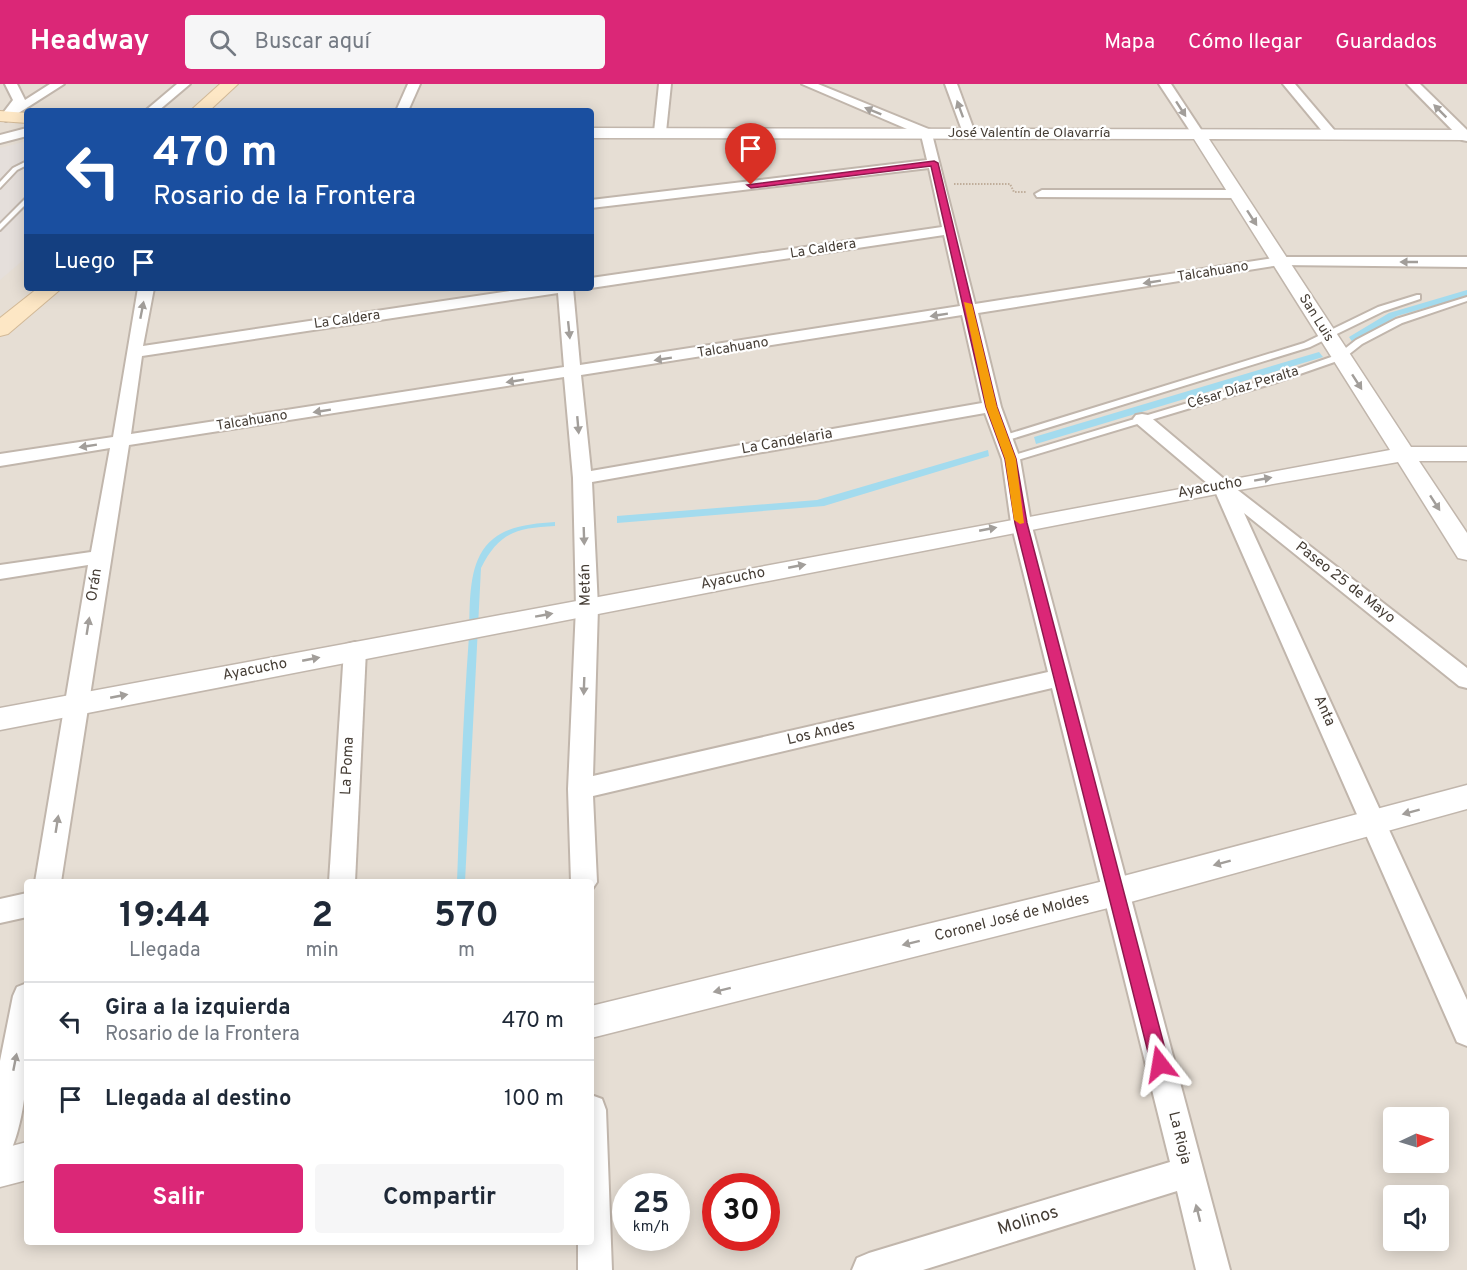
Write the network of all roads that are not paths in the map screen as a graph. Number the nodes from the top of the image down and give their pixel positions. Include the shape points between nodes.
1 (11, 84) edge
2 (58, 84) edge
3 (184, 84) edge
4 (230, 84) edge
5 (414, 84) edge
6 (665, 84) edge
7 (808, 84) edge
8 (842, 84) edge
9 (951, 84) edge
10 (1165, 84) edge
11 (1289, 84) edge
12 (1413, 84) edge
13 (845, 100) junction
14 (155, 108) edge
15 (202, 108) edge
16 (403, 108) edge
17 (3, 116) edge
18 (24, 118) edge
19 (660, 132) junction
20 (24, 133) edge
21 (594, 133) edge
22 (927, 133) junction
23 (969, 133) junction
24 (1198, 134) junction
25 (1331, 134) junction
26 (1466, 136) edge
27 (0, 139) edge
28 (24, 164) edge
29 (936, 174) junction
30 (0, 186) edge
31 (1042, 194) road end
32 (1236, 194) junction
33 (24, 202) edge
34 (594, 204) edge
35 (0, 228) edge
36 (949, 230) junction
37 (1280, 261) junction
38 (1467, 262) edge
39 (594, 284) edge
40 (47, 291) edge
41 (145, 291) edge
42 (543, 291) edge
43 (563, 291) edge
44 (1418, 297) dead end
45 (1467, 299) edge
46 (968, 310) junction
47 (0, 329) edge
48 (1327, 336) junction
49 (134, 352) junction
50 (1340, 357) junction
51 (573, 373) junction
52 (992, 407) junction
53 (1142, 419) junction
54 (121, 441) junction
55 (1008, 449) junction
56 (1403, 454) junction
57 (1467, 454) edge
58 (0, 460) edge
59 (582, 478) junction
60 (1222, 486) junction
61 (1021, 523) junction
62 (1467, 552) edge
63 (100, 557) junction
64 (0, 572) edge
65 (587, 607) junction
66 (355, 650) junction
67 (1062, 677) junction
68 (1467, 680) edge
69 (76, 705) junction
70 (0, 720) edge
71 (580, 789) junction
72 (1467, 797) edge
73 (1373, 822) junction
74 (48, 879) edge
75 (342, 879) edge
76 (584, 879) edge
77 (1116, 892) junction
78 (24, 906) edge
79 (0, 911) edge
80 (24, 1012) edge
81 (594, 1021) edge
82 (1467, 1032) edge
83 (0, 1140) edge
84 (24, 1162) edge
85 (0, 1168) edge
86 (1188, 1172) junction
87 (594, 1230) edge
88 (595, 1270) edge
89 (869, 1270) edge
90 (1213, 1270) edge

1 - 17 street via 19,100
2 - 17 street
3 - 14 street
4 - 15 main road
5 - 16 street
6 - 19 street
7 - 13 street
8 - 13 street
23 -> 9 street
10 -> 24 street, San Luis
11 - 25 street
26 -> 12 street
22 -> 13 street
17 - 18 main road
19 - 21 street, José Valentín de Olavarría
19 - 22 street, José Valentín de Olavarría
20 - 27 street
22 - 23 street, José Valentín de Olavarría
22 - 29 street, La Rioja
23 - 24 street, José Valentín de Olavarría
24 - 25 street, José Valentín de Olavarría
24 - 32 street, San Luis
25 - 26 street, José Valentín de Olavarría
28 - 30 lane
29 - 34 street
29 - 36 street, La Rioja
31 - 32 street
32 -> 37 street, San Luis
33 - 35 lane
36 - 39 street, La Caldera
36 - 46 street, La Rioja
38 -> 37 street, Talcahuano
37 -> 46 street, Talcahuano
37 - 48 street, San Luis
40 - 47 main road
49 -> 41 street, Orán
42 - 49 street, La Caldera
43 -> 51 street, Metán
44 - 48 lane via 1381,309
45 - 50 lane, César Díaz Peralta via 1399,321
46 -> 51 street, Talcahuano
46 - 52 street, La Rioja
48 - 50 street, San Luis
48 - 55 lane
49 - 54 street, Orán
50 - 53 lane, César Díaz Peralta
50 -> 56 street, San Luis
51 -> 54 street, Talcahuano
51 -> 59 street, Metán
52 - 55 street, La Rioja
52 - 59 street, La Candelaria
53 - 55 lane, César Díaz Peralta
53 - 60 street, Anta
54 -> 58 street, Talcahuano
54 - 63 street, Orán
55 - 61 street, La Rioja
56 - 57 street, Ayacucho
60 -> 56 street, Ayacucho
56 -> 62 street, San Luis
59 -> 65 street, Metán
60 - 61 street, Ayacucho
60 - 68 street, Paseo 25 de Mayo
60 - 73 street, Anta
65 -> 61 street, Ayacucho
61 - 67 street, La Rioja
63 - 64 street
69 -> 63 street, Orán
66 -> 65 street, Ayacucho
65 -> 71 street, Metán
69 -> 66 street, Ayacucho
66 - 75 street, La Poma
67 - 71 street, Los Andes
67 - 77 street, La Rioja
69 - 70 street, Ayacucho
74 -> 69 street, Orán
71 - 76 street, Metán
72 -> 73 street, Coronel José de Moldes
73 -> 77 street, Coronel José de Moldes
73 - 82 street, Anta
77 -> 81 street, Coronel José de Moldes
77 - 86 street, La Rioja
78 - 79 street
83 -> 80 street
84 - 85 street
86 - 89 street, Molinos
90 -> 86 street, La Rioja
87 - 88 street

